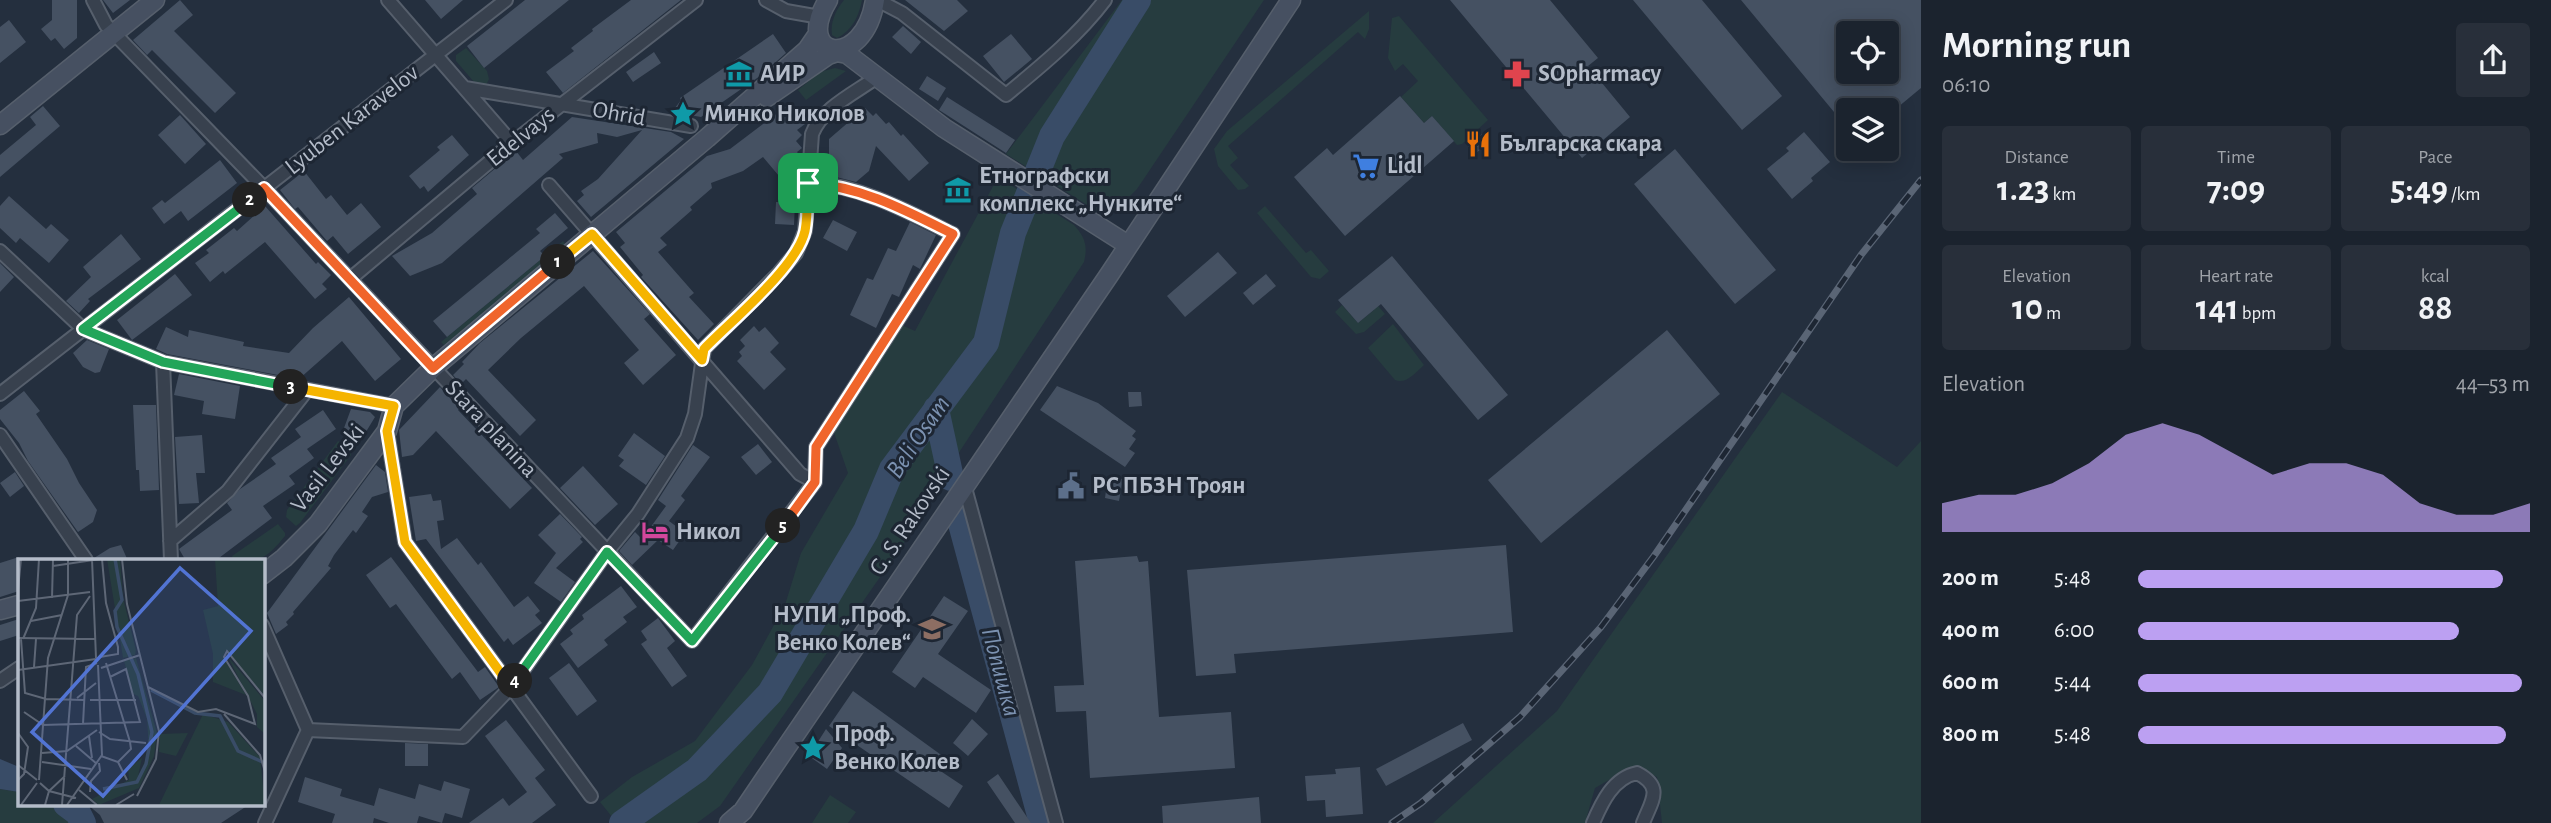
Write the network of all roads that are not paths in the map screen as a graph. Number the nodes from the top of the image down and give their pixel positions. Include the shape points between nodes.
1 (93, 0) edge
2 (155, 0) edge
3 (387, 0) edge
4 (506, 0) edge
5 (696, 0) edge
6 (766, 0) edge
7 (828, 0) edge
8 (876, 0) edge
9 (1105, 0) edge
10 (1290, 0) edge
11 (819, 26) junction
12 (864, 31) junction
13 (114, 33) junction
14 (837, 51) junction
15 (435, 55) junction
16 (877, 76) junction
17 (465, 89) junction
18 (898, 94) junction
19 (562, 104) junction
20 (0, 125) edge
21 (691, 125) dead end
22 (707, 138) junction
23 (512, 143) junction
24 (808, 183) junction
25 (549, 185) dead end
26 (264, 188) junction
27 (592, 234) junction
28 (1128, 245) junction
29 (0, 251) edge
30 (350, 279) junction
31 (83, 329) junction
32 (702, 360) junction
33 (163, 362) junction
34 (433, 368) junction
35 (307, 390) junction
36 (0, 394) edge
37 (394, 406) junction
38 (387, 431) junction
39 (0, 435) edge
40 (815, 482) junction
41 (964, 484) junction
42 (170, 541) junction
43 (607, 552) junction
44 (85, 559) edge
45 (171, 559) edge
46 (264, 573) edge
47 (18, 605) edge
48 (0, 610) edge
49 (264, 630) edge
50 (18, 669) edge
51 (0, 681) edge
52 (511, 687) junction
53 (308, 730) junction
54 (591, 796) dead end
55 (265, 823) edge
56 (729, 823) edge
57 (1056, 823) edge
58 (1593, 823) edge
59 (1643, 823) edge

1 - 13 street, Stara planina
2 - 13 street
3 - 15 street
4 - 15 street, Lyuben Karavelov
5 - 19 street, Edelvays
6 - 11 street via 799,11
7 - 11 street
8 - 9 street via 902,13 1006,95 1067,42
8 - 12 street
10 - 28 street, G. S. Rakovski
11 - 14 street via 821,43
11 - 22 street via 807,50
12 - 14 street via 846,49
12 - 18 street via 867,58
13 - 20 street
13 - 26 street, Stara planina
14 - 16 street via 855,58
14 - 22 street
15 - 17 street
15 - 26 street, Lyuben Karavelov
16 - 18 street
16 - 24 street via 816,125
17 - 19 street, Ohrid
17 - 23 street
18 - 28 street
19 - 21 street, Ohrid
19 - 23 street, Edelvays
22 - 27 street
23 - 30 street, Edelvays
24 - 32 street via 805,231 796,253 704,349
24 - 40 street via 830,184 884,201 953,234 816,447
25 - 27 street
26 - 30 street, Stara planina
26 - 31 street, Lyuben Karavelov
27 - 32 street
27 - 34 street
28 - 41 street, G. S. Rakovski
29 - 31 street
30 - 34 street, Stara planina
31 - 33 street
31 - 36 street, Lyuben Karavelov
32 - 40 street via 800,474
32 - 43 street via 687,438 638,514
33 - 35 street
33 - 42 street
34 - 37 street
34 - 43 street, Stara planina
35 - 37 street
35 - 42 street via 228,491
37 - 38 street, Vasil Levski
38 - 46 street, Vasil Levski via 318,524
38 - 52 street via 405,542
39 - 44 street
40 - 43 street, Stara planina via 692,641
41 - 56 street, G. S. Rakovski via 743,811
41 - 57 street
42 - 45 street
43 - 52 street
47 - 48 street
49 - 53 street
50 - 51 street
52 - 53 street via 463,737
52 - 54 street
53 - 55 street
58 - 59 street via 1623,776 1637,773 1652,784 1654,793

